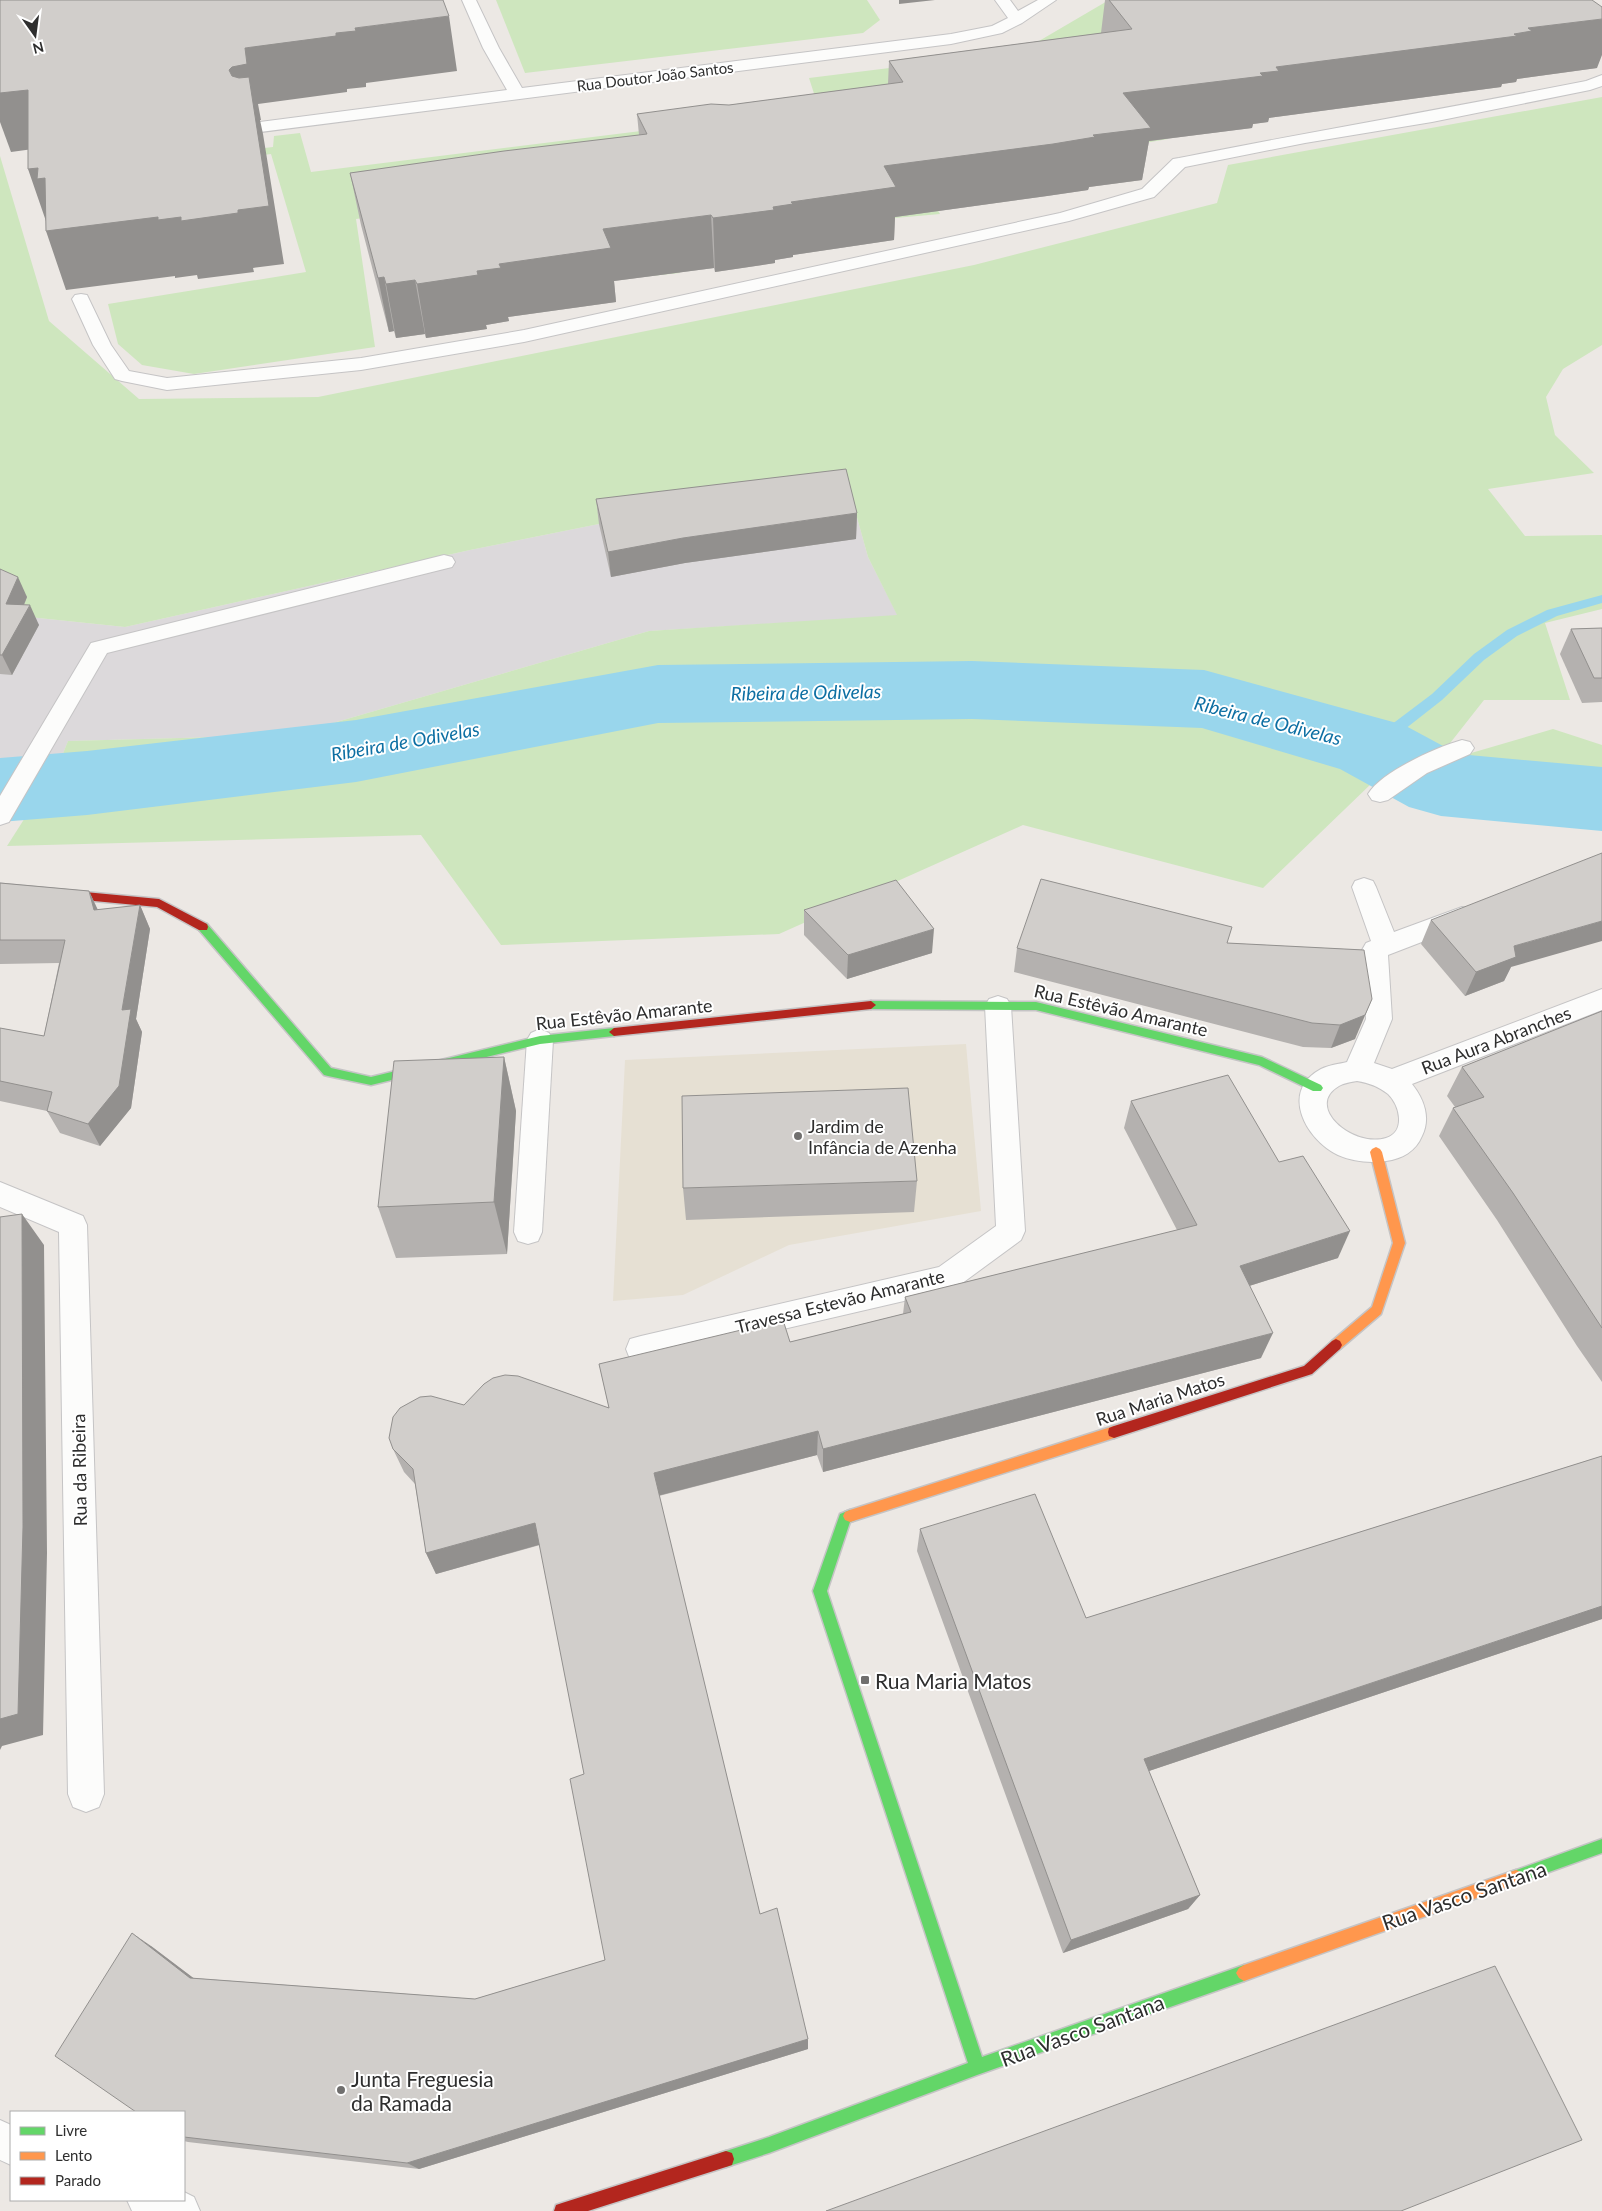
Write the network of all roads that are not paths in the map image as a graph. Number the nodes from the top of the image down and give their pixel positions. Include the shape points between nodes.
1 (469, 0) edge
2 (1002, 0) edge
3 (1050, 0) edge
4 (1017, 20) junction
5 (1602, 80) edge
6 (516, 93) junction
7 (253, 128) edge
8 (81, 299) dead end
9 (444, 562) dead end
10 (1462, 748) dead end
11 (1380, 794) dead end
12 (0, 816) edge
13 (1364, 887) dead end
14 (0, 888) edge
15 (1485, 906) edge
16 (1386, 946) junction
17 (1602, 999) edge
18 (998, 1006) junction
19 (540, 1040) junction
20 (1357, 1070) junction
21 (1390, 1081) junction
22 (1317, 1088) junction
23 (1376, 1152) junction
24 (0, 1194) edge
25 (528, 1232) dead end
26 (642, 1349) dead end
27 (86, 1794) dead end
28 (1602, 1846) edge
29 (977, 2067) junction
30 (150, 2201) edge
31 (180, 2211) edge
32 (562, 2211) edge

1 - 6 street
2 - 4 street
3 - 4 street, Rua Doutor João Santos
4 - 6 street, Rua Doutor João Santos via 997,30 929,43
5 - 8 street via 1432,117 1179,163 1148,193 1063,217 524,336 361,364 167,384 122,375 102,345
6 - 7 street, Rua Doutor João Santos
9 - 12 street via 100,648
10 - 11 street via 1408,772
13 - 16 street
14 - 19 street, Rua Estêvão Amarante via 159,903 200,924 328,1072 372,1081
15 - 16 street
16 - 20 street via 1375,950 1379,1019
17 - 21 street, Rua Aura Abranches
18 - 19 street, Rua Estêvão Amarante via 880,1004
18 - 22 street, Rua Estêvão Amarante via 1036,1006 1262,1061
18 - 26 street, Travessa Estevão Amarante via 1011,1231 946,1278
19 - 25 street
20 - 21 street
20 - 22 street via 1326,1078
21 - 23 street via 1411,1103 1412,1130 1392,1149
22 - 23 street via 1312,1100 1319,1125 1344,1145
23 - 29 street, Rua Maria Matos via 1400,1243 1378,1310 1308,1370 845,1518 820,1591
24 - 27 street, Rua da Ribeira via 73,1225
28 - 29 street, Rua Vasco Santana
29 - 32 street, Rua Vasco Santana via 769,2145
30 - 31 street

